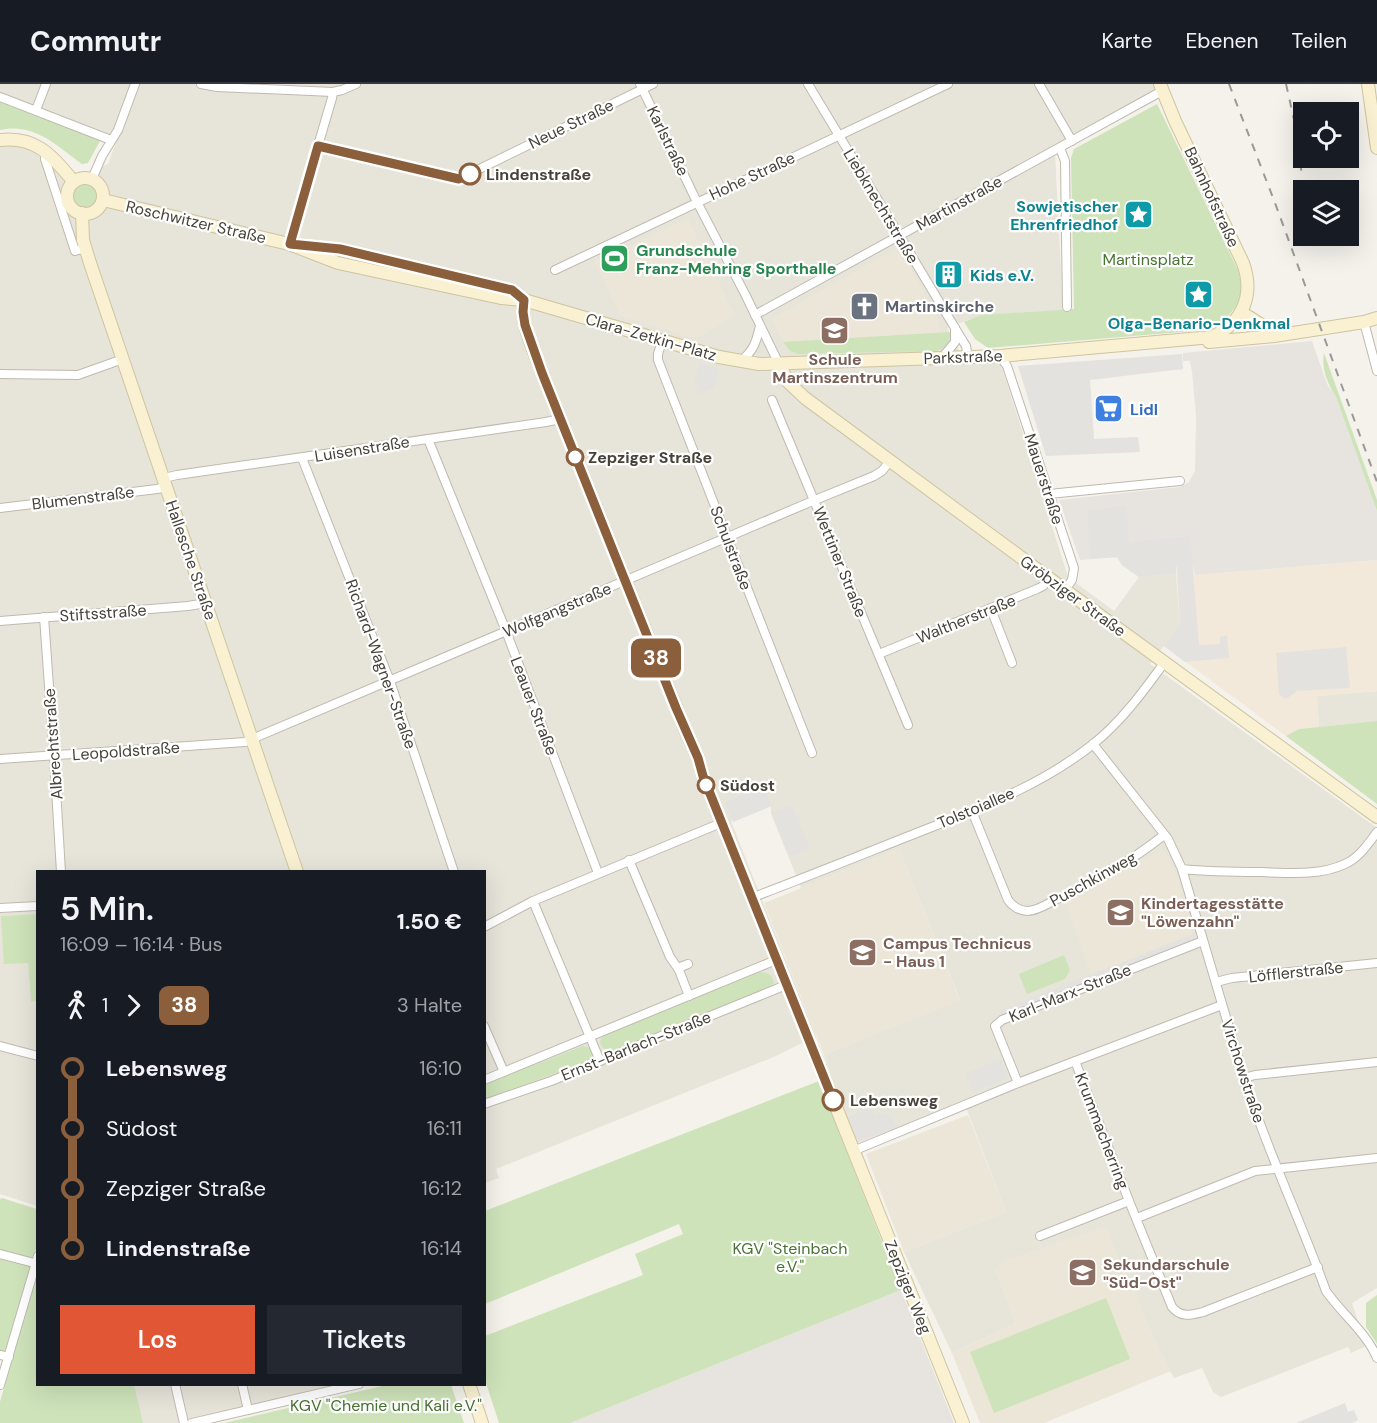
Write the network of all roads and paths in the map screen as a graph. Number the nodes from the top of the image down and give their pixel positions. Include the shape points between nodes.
1 (46, 84) edge
2 (135, 84) edge
3 (201, 84) edge
4 (356, 84) edge
5 (652, 84) edge
6 (808, 84) edge
7 (948, 84) edge
8 (1039, 84) edge
9 (1368, 84) edge
10 (641, 86) edge
11 (1161, 87) edge
12 (333, 92) junction
13 (0, 97) edge
14 (36, 110) junction
15 (840, 136) junction
16 (0, 140) edge
17 (111, 140) junction
18 (1072, 141) junction
19 (318, 146) junction
20 (1060, 148) junction
21 (1377, 148) edge
22 (46, 151) junction
23 (92, 179) junction
24 (74, 182) junction
25 (103, 200) junction
26 (697, 202) junction
27 (82, 213) junction
28 (899, 236) junction
29 (290, 244) junction
30 (86, 248) junction
31 (555, 270) dead end
32 (524, 300) junction
33 (1067, 307) dead end
34 (1241, 312) junction
35 (755, 315) junction
36 (1377, 318) edge
37 (1364, 322) junction
38 (760, 326) junction
39 (955, 328) junction
40 (1287, 333) junction
41 (662, 341) junction
42 (1148, 343) junction
43 (968, 357) junction
44 (942, 358) junction
45 (123, 359) junction
46 (1004, 361) junction
47 (740, 362) junction
48 (779, 364) junction
49 (1377, 371) edge
50 (0, 374) edge
51 (772, 400) dead end
52 (560, 419) junction
53 (428, 439) junction
54 (302, 458) junction
55 (891, 461) junction
56 (1180, 481) dead end
57 (165, 482) junction
58 (1049, 494) junction
59 (815, 500) junction
60 (0, 508) edge
61 (726, 537) junction
62 (1050, 579) junction
63 (625, 581) junction
64 (1065, 590) junction
65 (206, 603) junction
66 (991, 609) junction
67 (44, 617) junction
68 (0, 621) edge
69 (506, 631) junction
70 (879, 654) junction
71 (1012, 663) dead end
72 (1164, 663) junction
73 (390, 681) junction
74 (908, 725) dead end
75 (252, 739) junction
76 (1093, 744) junction
77 (812, 753) dead end
78 (54, 756) junction
79 (0, 759) edge
80 (972, 811) junction
81 (1377, 817) edge
82 (721, 823) junction
83 (1377, 832) edge
84 (1164, 835) junction
85 (629, 860) junction
86 (1182, 869) junction
87 (61, 870) edge
88 (296, 870) edge
89 (453, 870) edge
90 (598, 873) junction
91 (751, 898) junction
92 (533, 901) junction
93 (36, 906) edge
94 (0, 908) edge
95 (486, 926) edge
96 (1203, 941) junction
97 (776, 960) junction
98 (1377, 963) edge
99 (688, 964) dead end
100 (678, 968) junction
101 (1215, 982) junction
102 (786, 985) junction
103 (689, 996) junction
104 (1222, 1005) junction
105 (486, 1031) edge
106 (590, 1036) junction
107 (0, 1046) edge
108 (36, 1055) edge
109 (600, 1061) junction
110 (1075, 1061) junction
111 (1377, 1062) edge
112 (504, 1072) junction
113 (1244, 1078) junction
114 (486, 1079) edge
115 (1018, 1083) junction
116 (486, 1103) edge
117 (853, 1151) junction
118 (1377, 1158) edge
119 (1276, 1168) junction
120 (1129, 1202) junction
121 (1137, 1218) junction
122 (1040, 1236) dead end
123 (0, 1254) edge
124 (36, 1261) edge
125 (36, 1264) edge
126 (1318, 1267) junction
127 (4, 1356) edge
128 (1377, 1358) edge
129 (0, 1385) edge
130 (175, 1386) edge
131 (242, 1386) edge
132 (309, 1386) edge
133 (351, 1386) edge
134 (470, 1386) edge
135 (311, 1396) junction
136 (248, 1410) junction
137 (184, 1423) edge
138 (192, 1423) edge
139 (482, 1423) edge
140 (963, 1423) edge

1 - 14 street
2 - 17 street
3 - 12 street
4 - 12 street
5 - 10 street, Neue Straße
6 - 15 street, Liebknechtstraße
7 - 15 street, Hohe Straße
8 - 18 street
9 - 21 main road
10 - 19 street, Neue Straße via 459,179
10 - 26 street, Karlstraße
11 - 18 street, Martinstraße
11 - 34 main road, Bahnhofstraße via 1245,268 1248,288
12 - 19 street
13 - 14 street
14 - 17 street
15 - 26 street, Hohe Straße
15 - 28 street, Liebknechtstraße
16 - 22 main road via 26,141
17 - 23 street
18 - 20 street, Martinstraße
19 - 29 street
20 - 28 street, Martinstraße
20 - 33 street via 1065,161
22 - 24 main road
22 - 30 street via 45,159 75,251
23 - 24 main road
23 - 25 main road via 101,188
24 - 27 main road via 68,190 68,200 71,207
25 - 27 main road via 95,211
25 - 29 main road, Roschwitzer Straße
26 - 31 street, Hohe Straße
26 - 35 street, Karlstraße
27 - 30 main road, Hallesche Straße
28 - 35 street, Martinstraße
28 - 39 street, Liebknechtstraße
29 - 32 main road, Roschwitzer Straße via 340,249 512,290
30 - 45 main road, Hallesche Straße
32 - 41 main road, Clara-Zetkin-Platz
32 - 52 main road via 525,325
34 - 40 main road, Parkstraße via 1268,329
34 - 42 main road, Parkstraße via 1231,325 1212,337
35 - 38 street, Karlstraße
36 - 37 main road, Parkstraße
37 - 40 main road, Parkstraße
37 - 49 street
38 - 47 street via 756,345
38 - 48 street, Karlstraße
39 - 43 street, Liebknechtstraße
39 - 44 street via 955,342
40 - 42 main road, Parkstraße via 1150,347
41 - 47 main road, Clara-Zetkin-Platz
41 - 61 street, Schulstraße via 658,360
42 - 46 main road, Parkstraße via 1017,354
43 - 44 main road, Parkstraße
43 - 46 main road, Parkstraße
44 - 48 main road, Parkstraße
45 - 50 street via 78,375
45 - 57 main road, Hallesche Straße
46 - 58 street, Mauerstraße
47 - 48 main road, Clara-Zetkin-Platz
48 - 55 main road, Gröbziger Straße via 797,392
51 - 59 street, Wettiner Straße
52 - 53 street, Luisenstraße
52 - 63 main road
53 - 54 street, Luisenstraße
53 - 69 street, Leauer Straße
54 - 57 street, Luisenstraße via 177,475
54 - 73 street, Richard-Wagner-Straße
55 - 59 street, Wolfgangstraße via 874,476
55 - 62 main road, Gröbziger Straße
56 - 58 street
57 - 60 street, Blumenstraße via 157,489
57 - 65 main road, Hallesche Straße
58 - 64 street, Mauerstraße via 1074,568
59 - 61 street, Wolfgangstraße
59 - 70 street, Wettiner Straße
61 - 63 street, Wolfgangstraße
61 - 77 street, Schulstraße
62 - 64 main road, Gröbziger Straße
62 - 66 street, Waltherstraße via 1043,586
63 - 69 street, Wolfgangstraße
63 - 82 main road
64 - 72 main road, Gröbziger Straße
65 - 67 street, Stiftsstraße
65 - 75 main road, Hallesche Straße
66 - 70 street, Waltherstraße
66 - 71 street
67 - 68 street, Stiftsstraße
67 - 78 street, Albrechtstraße
69 - 73 street, Wolfgangstraße
69 - 90 street, Leauer Straße
70 - 74 street, Wettiner Straße
72 - 76 street, Tolstoiallee via 1126,712
72 - 81 main road, Gröbziger Straße
73 - 75 street, Wolfgangstraße
73 - 89 street, Richard-Wagner-Straße
75 - 78 street, Leopoldstraße
75 - 88 main road, Hallesche Straße
76 - 80 street, Tolstoiallee via 1056,771
76 - 84 street, Virchowstraße
78 - 79 street, Leopoldstraße
78 - 87 street, Albrechtstraße
80 - 84 street, Puschkinweg via 1008,900 1028,911 1074,892
80 - 91 street, Tolstoiallee
82 - 85 street
82 - 91 main road
83 - 86 street via 1353,859 1326,870 1299,873
84 - 86 street, Virchowstraße
85 - 90 street
85 - 100 street
86 - 96 street, Virchowstraße
90 - 92 street
91 - 97 main road
92 - 95 street
92 - 106 street
93 - 94 street
96 - 101 street, Virchowstraße
96 - 115 street, Karl-Marx-Straße via 1002,1020 995,1026
97 - 102 main road
97 - 103 street, Ernst-Barlach-Straße
98 - 101 street, Löfflerstraße
99 - 100 street
100 - 103 street
101 - 104 street, Virchowstraße
102 - 109 street, Ernst-Barlach-Straße
102 - 117 main road
103 - 106 street, Ernst-Barlach-Straße
104 - 110 street
104 - 113 street, Virchowstraße
105 - 112 street
106 - 109 street
106 - 112 street, Ernst-Barlach-Straße
107 - 108 street
109 - 116 street, Ernst-Barlach-Straße
110 - 115 street
110 - 120 street, Krummacherring
111 - 113 street
112 - 114 street, Ernst-Barlach-Straße
113 - 119 street, Virchowstraße
115 - 117 street
117 - 140 main road, Zepziger Weg
118 - 119 street
119 - 121 street via 1255,1171
119 - 126 street, Virchowstraße
120 - 121 street, Krummacherring
120 - 122 street, Krummacherring
121 - 126 street, Krummacherring via 1177,1313 1203,1312
123 - 124 street
125 - 127 street
126 - 128 street, Virchowstraße via 1326,1291
127 - 129 street
130 - 137 street
131 - 136 street
132 - 135 street
133 - 135 street
134 - 139 main road
135 - 136 street
136 - 138 street

